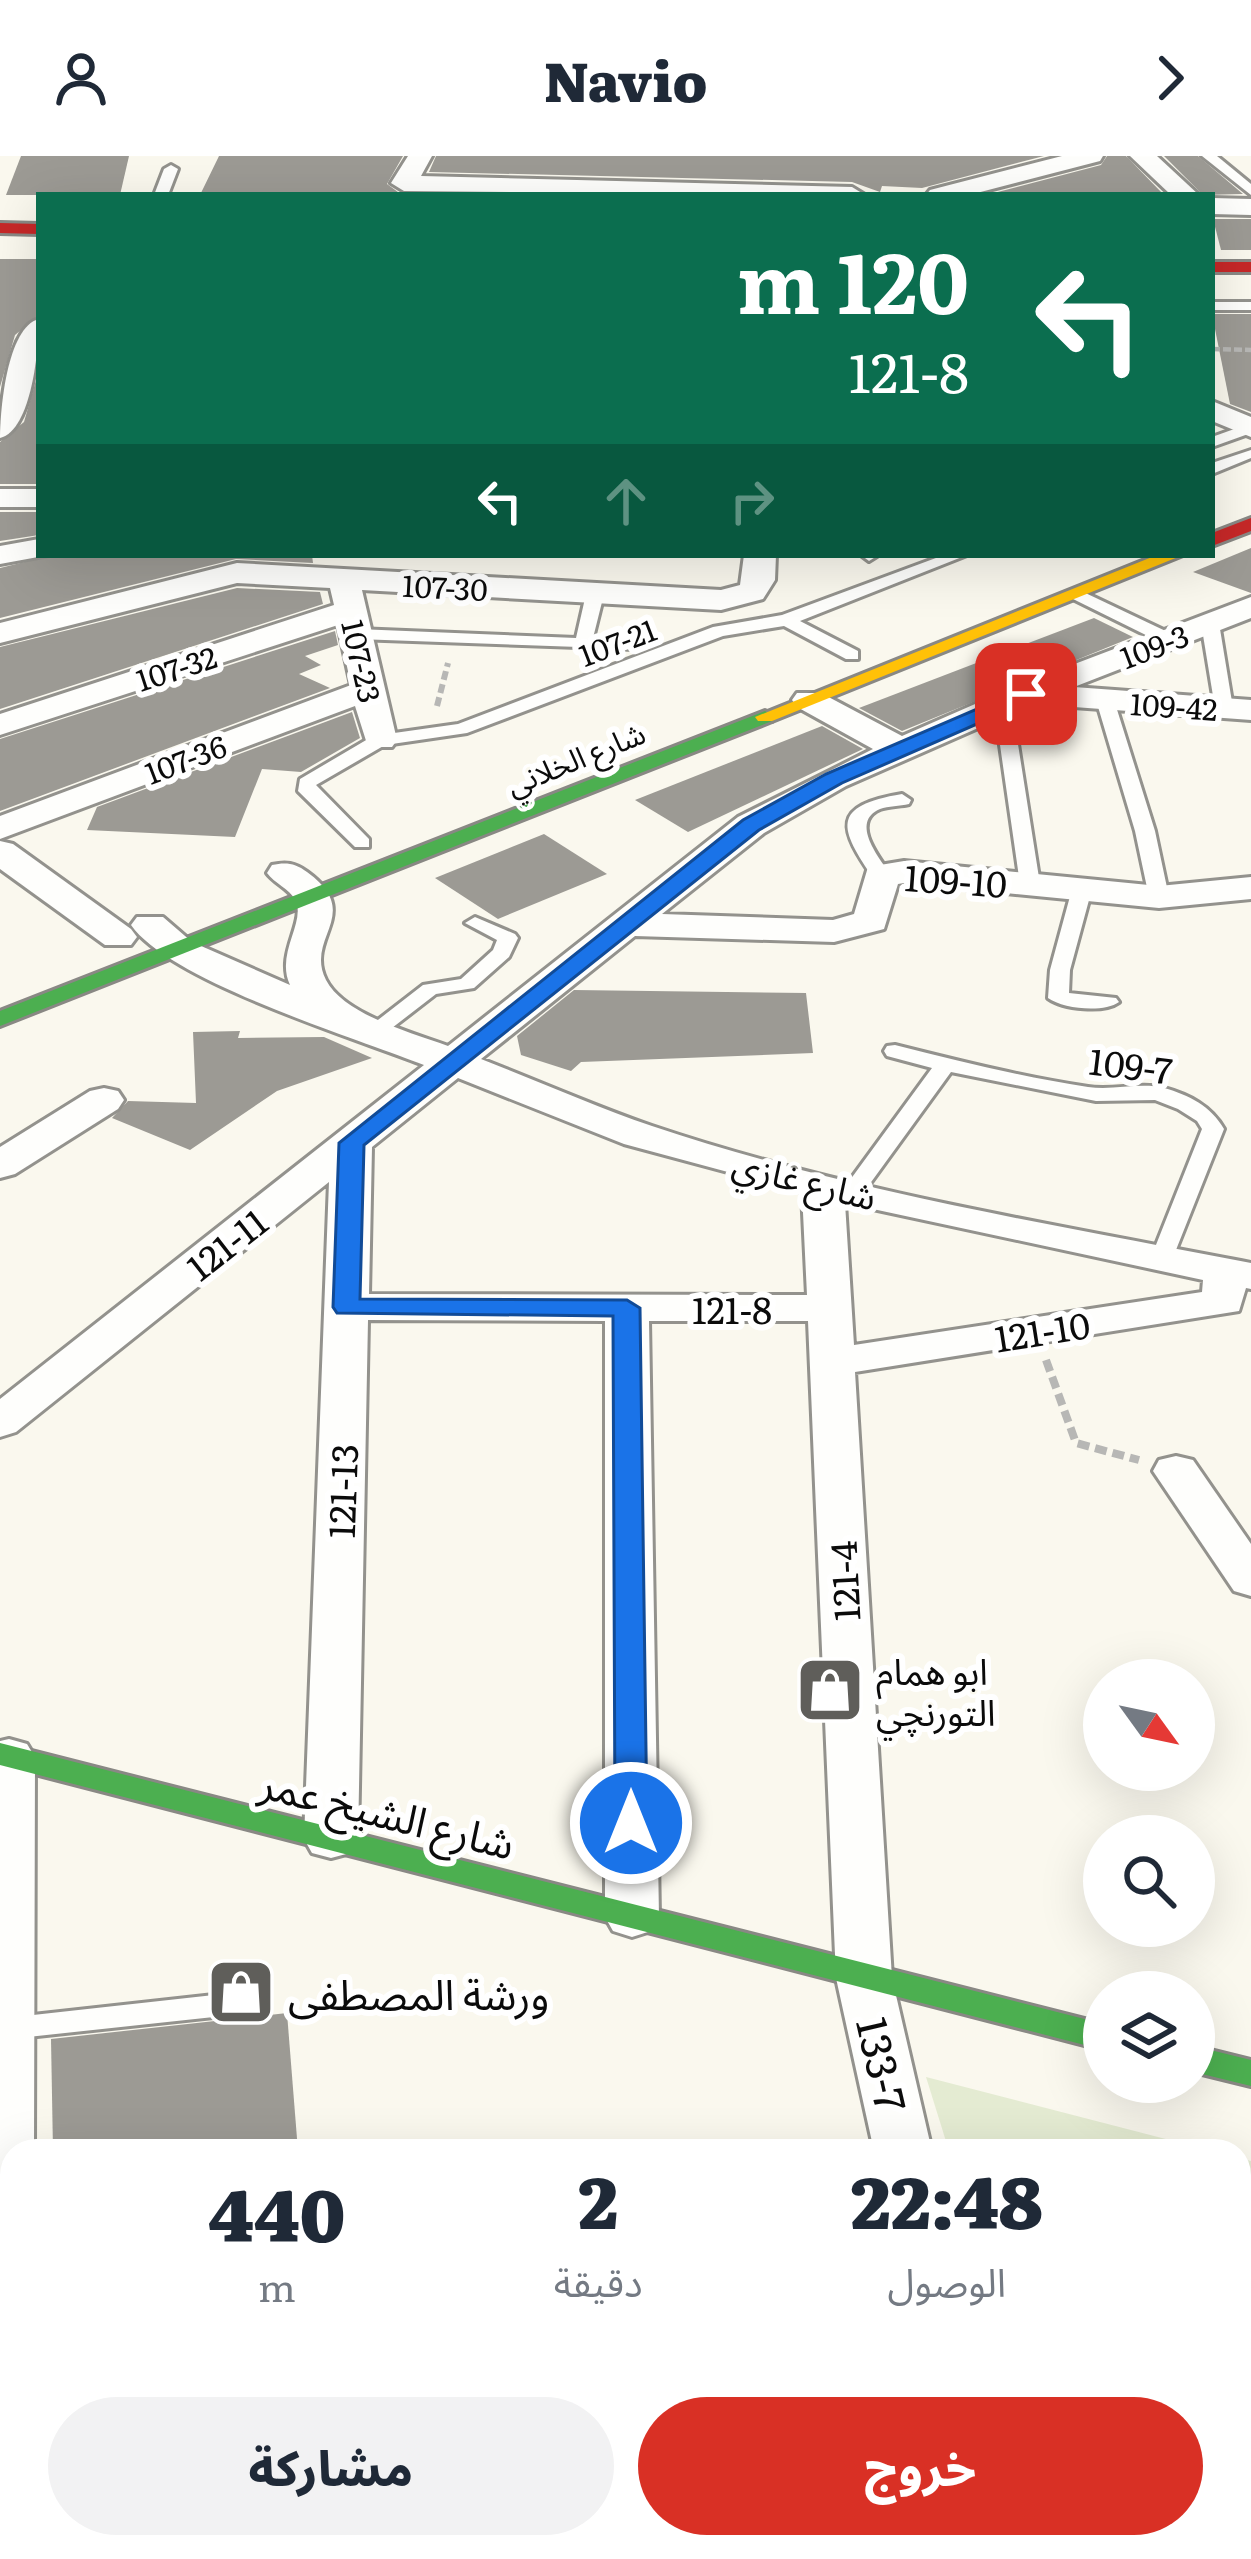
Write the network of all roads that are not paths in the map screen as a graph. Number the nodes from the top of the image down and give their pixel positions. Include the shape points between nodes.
1 (419, 156) edge
2 (523, 156) edge
3 (671, 156) edge
4 (1091, 156) edge
5 (1142, 156) edge
6 (1209, 156) edge
7 (1044, 162) edge
8 (171, 169) dead end
9 (798, 184) edge
10 (513, 191) edge
11 (1251, 191) edge
12 (162, 192) edge
13 (561, 192) edge
14 (659, 192) edge
15 (686, 192) edge
16 (837, 192) edge
17 (949, 192) edge
18 (1183, 192) edge
19 (1215, 206) edge
20 (1251, 206) edge
21 (0, 217) edge
22 (36, 218) edge
23 (0, 233) edge
24 (36, 234) edge
25 (1215, 246) edge
26 (1251, 247) edge
27 (0, 248) edge
28 (36, 249) edge
29 (1215, 266) edge
30 (1251, 267) edge
31 (1215, 306) edge
32 (1251, 307) edge
33 (36, 335) edge
34 (1215, 412) edge
35 (0, 429) edge
36 (1250, 434) edge
37 (1215, 441) edge
38 (1215, 466) edge
39 (0, 498) edge
40 (36, 498) edge
41 (1251, 501) edge
42 (1215, 514) edge
43 (1251, 524) edge
44 (1215, 539) edge
45 (36, 549) edge
46 (0, 555) edge
47 (760, 558) edge
48 (951, 558) edge
49 (1102, 558) edge
50 (1167, 558) edge
51 (228, 564) edge
52 (462, 571) edge
53 (595, 594) junction
54 (1077, 594) junction
55 (1251, 607) edge
56 (351, 608) junction
57 (786, 620) junction
58 (1210, 623) junction
59 (0, 633) edge
60 (1168, 640) junction
61 (583, 643) junction
62 (628, 645) dead end
63 (852, 655) junction
64 (370, 688) junction
65 (1026, 694) junction
66 (809, 700) junction
67 (1106, 700) junction
68 (990, 710) junction
69 (1243, 713) edge
70 (0, 724) edge
71 (380, 740) junction
72 (629, 740) dead end
73 (902, 750) junction
74 (902, 800) dead end
75 (0, 828) edge
76 (353, 847) joint
77 (0, 852) edge
78 (881, 874) junction
79 (288, 883) junction
80 (1030, 884) junction
81 (1251, 888) edge
82 (1082, 889) junction
83 (1159, 897) junction
84 (188, 910) dead end
85 (475, 923) dead end
86 (626, 924) junction
87 (149, 937) junction
88 (79, 952) dead end
89 (1109, 1002) dead end
90 (0, 1018) edge
91 (372, 1034) junction
92 (895, 1051) dead end
93 (452, 1064) junction
94 (946, 1064) junction
95 (104, 1100) dead end
96 (351, 1143) junction
97 (0, 1165) edge
98 (838, 1188) junction
99 (1162, 1260) junction
100 (1239, 1274) edge
101 (346, 1307) junction
102 (627, 1308) junction
103 (829, 1308) junction
104 (832, 1362) junction
105 (0, 1422) edge
106 (1176, 1471) road end
107 (1242, 1554) edge
108 (4, 1755) edge
109 (331, 1839) junction
110 (4, 1859) edge
111 (632, 1917) junction
112 (864, 1978) junction
113 (223, 2005) dead end
114 (3, 2031) edge
115 (1083, 2032) edge
116 (1215, 2064) edge
117 (1251, 2073) edge
118 (4, 2139) edge
119 (900, 2139) edge
120 (0, 2531) edge
121 (0, 2559) edge

1 - 10 street via 404,183
2 - 10 street
3 - 14 street
4 - 7 street
5 - 18 street
6 - 11 lane
7 - 17 street
8 - 12 lane
9 - 15 street
9 - 16 street
10 - 13 street
19 - 20 street
21 - 22 main road
23 - 24 main road
25 - 26 main road
27 - 28 main road
29 - 30 main road
31 - 32 lane
33 - 35 street
34 - 36 street
36 - 37 lane
36 - 38 lane
39 - 40 street
41 - 42 main road
43 - 44 main road
45 - 46 street
47 - 53 street, 107-30 via 752,592 721,600
48 - 57 lane, 107-21
49 - 63 main road, شارع الخلاني
50 - 54 main road, شارع الخلاني
51 - 56 street, 107-30
51 - 59 street, 107-30
52 - 53 street, 107-30
52 - 56 street, 107-30
53 - 61 lane
54 - 60 lane
54 - 66 main road, شارع الخلاني
55 - 58 street, 109-3
56 - 61 lane via 454,638
56 - 64 street, 107-23
56 - 70 street, 107-32
57 - 63 lane
57 - 71 lane, 107-21 via 719,631 461,729
58 - 60 street, 109-3
58 - 69 lane
60 - 65 street, 109-3
61 - 62 lane
63 - 72 main road, شارع الخلاني
64 - 71 street, 107-23
64 - 75 street, 107-36
65 - 67 street, 109-42
65 - 68 street, 109-3
66 - 73 street
66 - 79 main road, شارع الخلاني
67 - 69 street, 109-42
67 - 83 lane
68 - 73 street, 109-3
68 - 80 lane via 1007,738
71 - 76 lane, 107-21 via 311,778 307,791
73 - 86 street, 109-3 via 751,825
74 - 78 lane via 859,817 856,838
76 - 79 main road, شارع الخلاني
77 - 87 street, شارع غازي
78 - 80 street, 109-10
78 - 86 street, 109-10 via 871,921 858,928
79 - 87 main road, شارع الخلاني
79 - 91 street, شارع غازي via 315,914 305,977 332,1009
80 - 82 street, 109-10
81 - 83 street, 109-10
82 - 83 street, 109-10
82 - 89 lane via 1058,998
84 - 87 main road, شارع الخلاني
85 - 91 lane via 508,938 490,967 467,984 430,989
86 - 93 street, 109-3
87 - 88 main road, شارع الخلاني
87 - 90 main road, شارع الخلاني
87 - 91 street, شارع غازي
91 - 93 street, شارع غازي
92 - 94 lane, 109-7
93 - 96 street, 121-11
93 - 98 street, شارع غازي via 638,1135
94 - 98 lane
94 - 99 lane, 109-7 via 1096,1095 1157,1093 1206,1117 1213,1129
95 - 97 street
96 - 101 street, 121-13
96 - 105 street, 121-11
98 - 99 street, شارع غازي
98 - 103 street, 121-4
99 - 100 street, شارع غازي
100 - 104 street, 121-10 via 1223,1301
101 - 102 street, 121-8
101 - 109 street, 121-13
102 - 103 street, 121-8
102 - 111 street
103 - 104 street, 121-4
104 - 112 street, 121-4
106 - 107 street
108 - 109 main road, شارع الشيخ عمر
108 - 110 street
109 - 111 main road, شارع الشيخ عمر
110 - 114 street
111 - 112 main road, شارع الشيخ عمر
112 - 115 main road, شارع الشيخ عمر
112 - 119 street, 133-7
113 - 114 lane
114 - 118 street
116 - 117 main road
120 - 121 street

